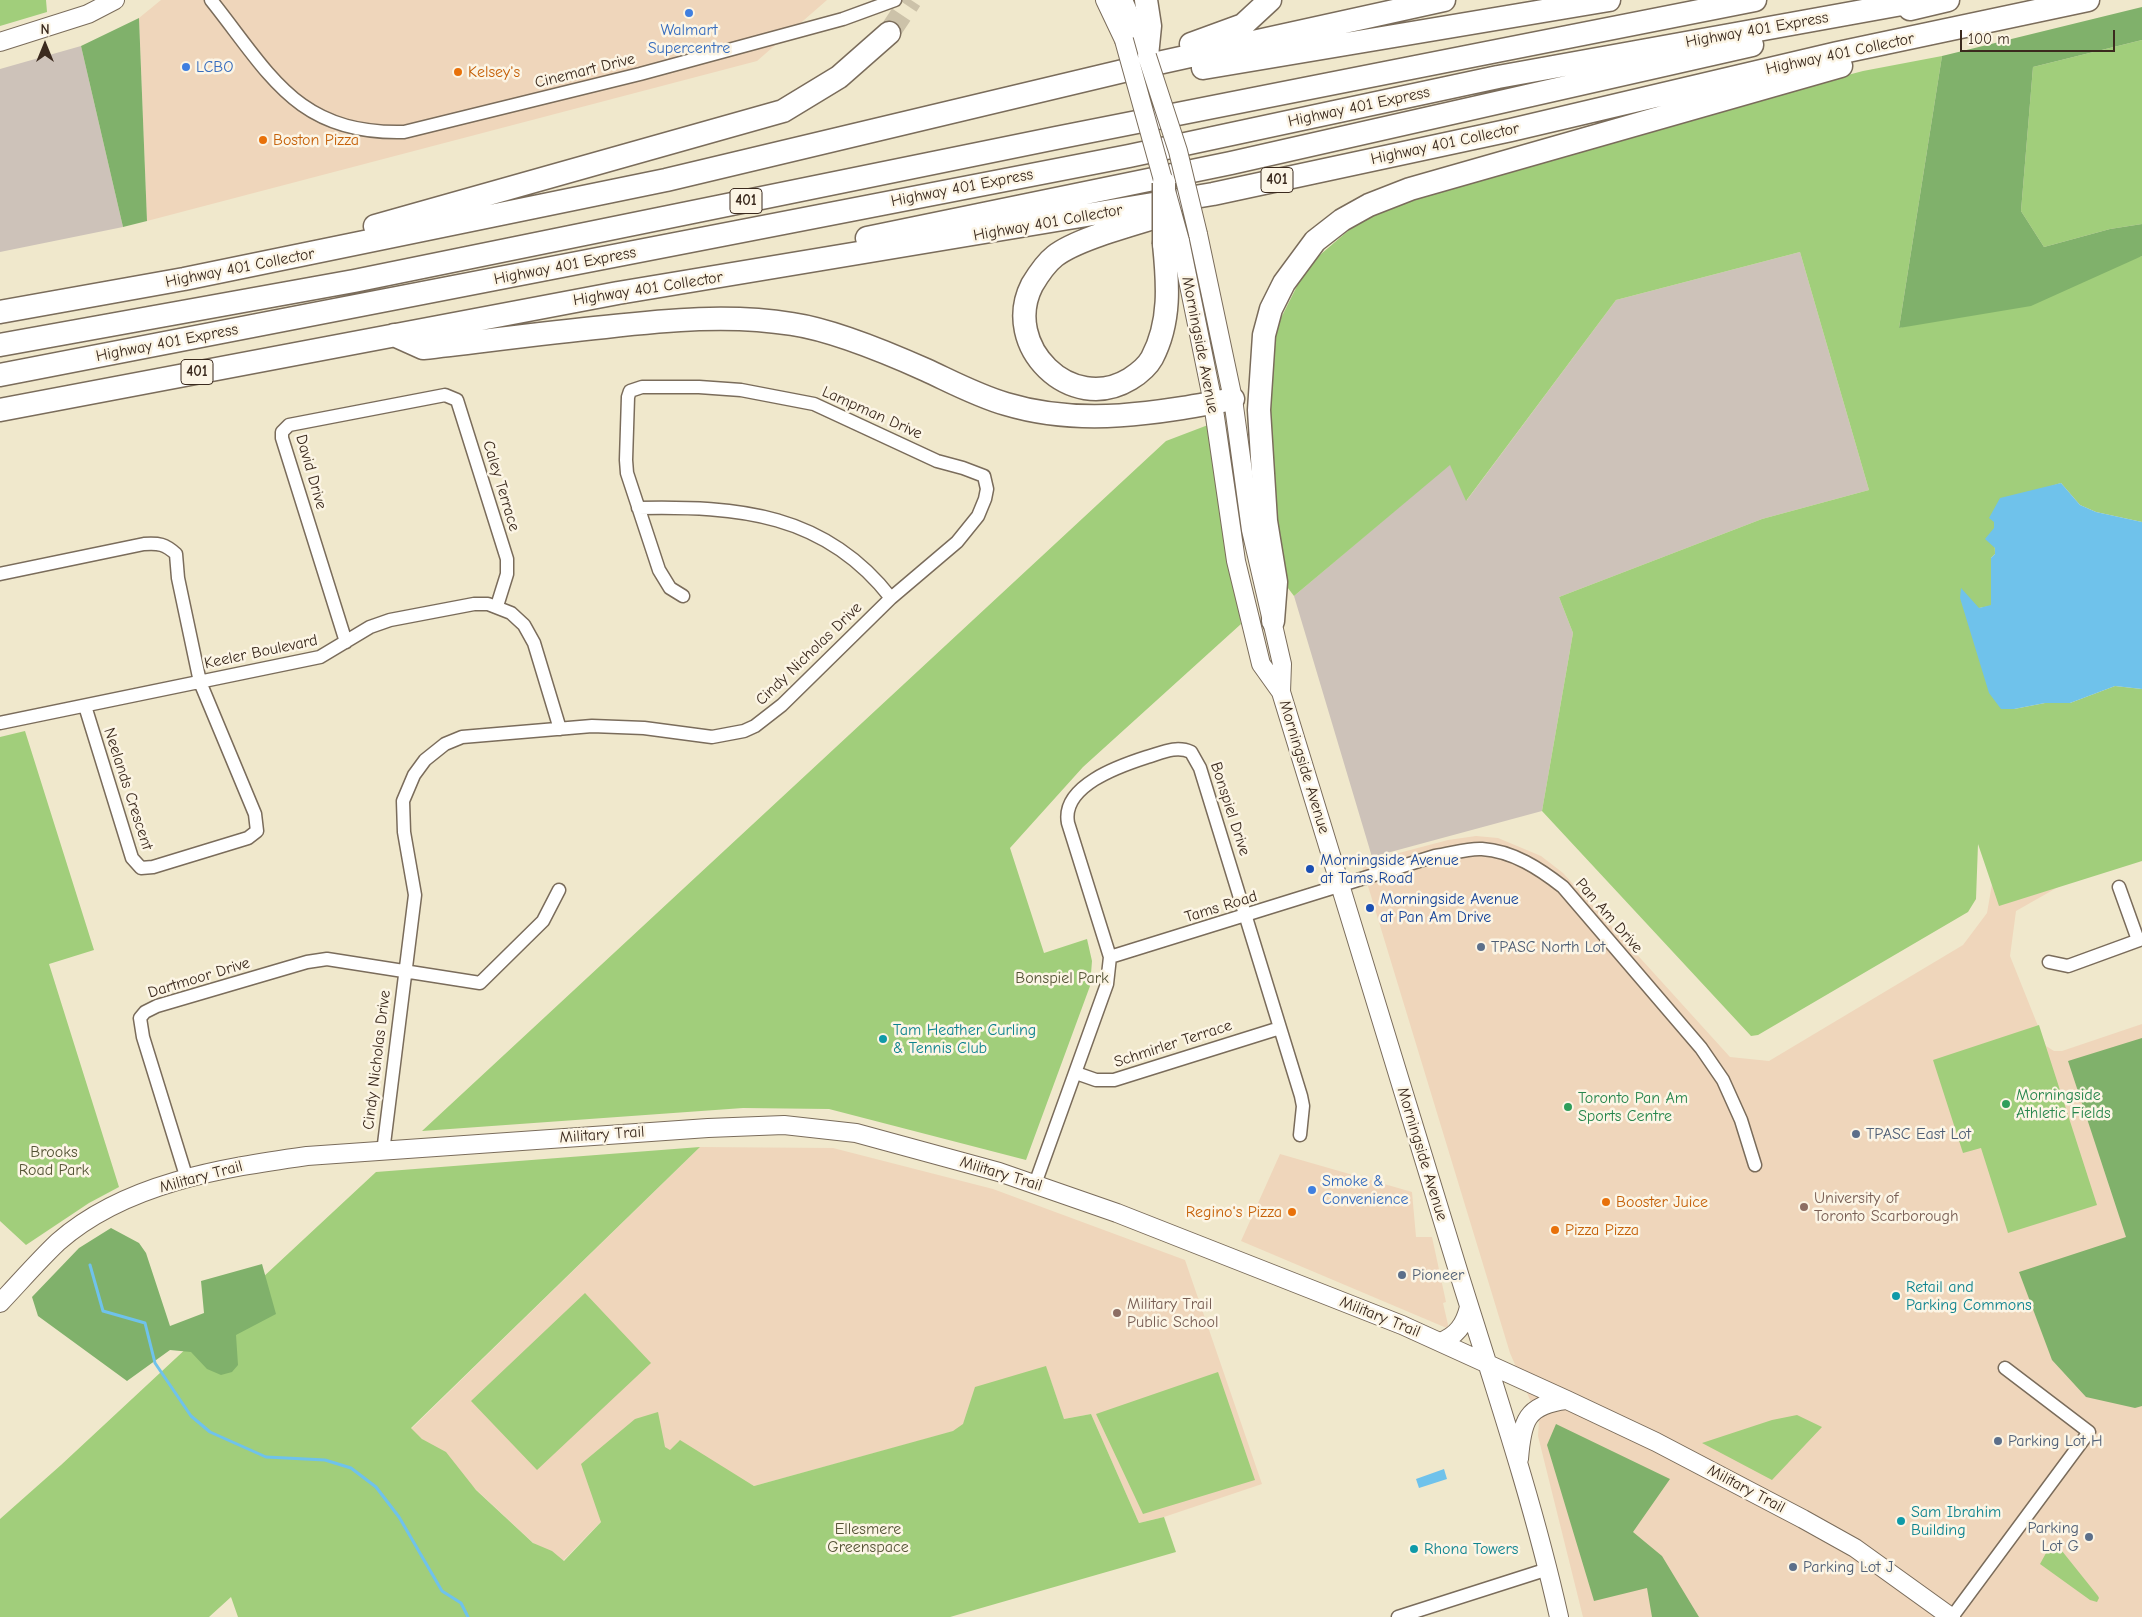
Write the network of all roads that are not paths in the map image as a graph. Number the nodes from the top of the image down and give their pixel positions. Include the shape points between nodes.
1 (115, 0) edge
2 (211, 0) edge
3 (895, 0) edge
4 (1105, 0) edge
5 (1124, 0) edge
6 (1146, 0) edge
7 (1270, 0) edge
8 (1444, 0) edge
9 (1608, 0) edge
10 (1755, 0) edge
11 (1924, 0) edge
12 (1948, 0) edge
13 (2088, 0) edge
14 (889, 33) tunnel mouth
15 (1929, 35) junction
16 (0, 42) edge
17 (1140, 46) junction
18 (1164, 183) joint
19 (1213, 194) junction
20 (1172, 242) junction
21 (184, 279) junction
22 (618, 293) junction
23 (0, 312) edge
24 (394, 335) junction
25 (0, 345) edge
26 (0, 375) edge
27 (433, 397) joint
28 (1223, 401) junction
29 (0, 410) edge
30 (986, 480) joint
31 (638, 508) junction
32 (0, 574) edge
33 (683, 596) dead end
34 (891, 598) junction
35 (497, 606) junction
36 (1273, 621) junction
37 (346, 642) junction
38 (200, 682) junction
39 (1281, 692) junction
40 (85, 706) junction
41 (0, 722) edge
42 (560, 729) junction
43 (1340, 887) junction
44 (2119, 887) dead end
45 (559, 890) dead end
46 (1245, 916) junction
47 (2140, 940) edge
48 (1110, 957) junction
49 (2049, 962) dead end
50 (405, 971) junction
51 (1280, 1028) junction
52 (1076, 1073) junction
53 (1300, 1135) dead end
54 (382, 1152) junction
55 (1755, 1164) dead end
56 (187, 1179) junction
57 (1035, 1184) junction
58 (0, 1303) edge
59 (1469, 1307) junction
60 (1440, 1342) junction
61 (1489, 1366) junction
62 (2005, 1368) dead end
63 (1567, 1400) junction
64 (1518, 1464) junction
65 (1548, 1569) junction
66 (1398, 1617) edge
67 (1559, 1617) edge
68 (1952, 1617) edge

1 - 16 main road via 88,14
2 - 3 street, Cinemart Drive via 284,91 301,106 351,129 380,133 404,132 640,74 843,20
4 - 17 main road, Morningside Avenue
5 - 17 main road, Morningside Avenue
6 - 17 highway
7 - 17 highway via 1244,25 1172,51
8 - 17 highway, Highway 401 Collector / 401
9 - 17 highway via 1176,72
10 - 25 highway, Highway 401 Express / 401 via 354,281
11 - 26 highway, Highway 401 Express / 401 via 1498,77 1129,156
12 - 22 highway via 1231,163 641,282
13 - 15 highway, Highway 401 Collector / 401
14 - 21 highway via 839,77 783,111
15 - 19 highway, Highway 401 Collector / 401
15 - 36 highway via 1830,70 1410,189 1369,205 1315,241 1284,284 1271,309 1264,335 1260,410 1266,521 1276,582
17 - 18 main road, Morningside Avenue, bridge
17 - 21 highway, Highway 401 Collector / 401 via 666,180
17 - 28 main road, Morningside Avenue, bridge via 1178,151 1198,234
18 - 20 highway, bridge
19 - 20 highway via 1197,204 1082,243 1056,256 1039,274 1026,298 1024,324 1028,341 1043,366 1077,387 1100,389 1120,385 1144,367 1151,360 1165,318
19 - 22 highway, Highway 401 Collector / 401
20 - 28 main road, Morningside Avenue
21 - 23 highway, Highway 401 Collector / 401
22 - 24 highway, Highway 401 Collector / 401
24 - 28 highway via 423,348 662,320 757,319 826,332 924,369 965,389 1042,412 1074,417 1110,417 1164,412
24 - 29 highway, Highway 401 Collector / 401
27 - 35 street, Caley Terrace via 452,397 459,404 507,559 507,574
27 - 37 street, David Drive via 290,425 282,432
28 - 36 main road, Morningside Avenue
28 - 39 main road, Morningside Avenue via 1236,561 1261,664
30 - 31 street, Lampman Drive via 984,476 938,461 814,404 726,388 642,387 630,391 627,415 626,460
30 - 34 street, Cindy Nicholas Drive via 982,507 966,532
31 - 33 street, Lampman Drive via 660,573 670,588
31 - 34 street via 712,508 776,519 851,556
32 - 38 street via 144,544 167,545 176,554
34 - 42 street, Cindy Nicholas Drive via 782,705 744,731 712,737 644,728 592,726
35 - 37 street, Keeler Boulevard via 474,604 390,620 370,627
35 - 42 street, Keeler Boulevard via 524,625 534,643
36 - 39 main road, Morningside Avenue via 1282,664
37 - 38 street, Keeler Boulevard via 320,658
38 - 40 street, Keeler Boulevard
38 - 40 street, Neelands Crescent via 255,814 256,831 248,838 153,867 141,868 132,858
39 - 43 main road, Morningside Avenue
40 - 41 street, Keeler Boulevard
42 - 50 street via 462,737 433,752 414,775 403,800 402,816 415,895
43 - 46 street, Tams Road
43 - 55 street, Pan Am Drive via 1435,856 1482,849 1517,858 1539,868 1563,887 1701,1048 1723,1080 1741,1120
43 - 59 main road, Morningside Avenue
44 - 47 street
45 - 50 street, Dartmoor Drive via 543,921 480,983
46 - 48 street, Tams Road
46 - 48 street, Bonspiel Drive via 1196,758 1184,748 1171,750 1108,770 1068,806 1068,824
46 - 51 street, Bonspiel Drive
47 - 49 street via 2068,966
48 - 52 street, Bonspiel Drive via 1107,984
50 - 54 street, Cindy Nicholas Drive
50 - 56 street, Dartmoor Drive via 341,960 307,962 145,1012 140,1018 143,1037
51 - 52 street, Schmirler Terrace via 1114,1080 1096,1080
51 - 53 street, Bonspiel Drive via 1303,1106
52 - 57 street, Bonspiel Drive
54 - 56 main road, Military Trail via 308,1156 252,1164
54 - 57 main road, Military Trail via 784,1124 856,1134
56 - 58 main road, Military Trail via 135,1196 97,1214 58,1242
57 - 60 main road, Military Trail
59 - 60 main road via 1455,1334
59 - 61 main road, Morningside Avenue
60 - 61 main road, Military Trail
61 - 63 main road, Military Trail
61 - 64 main road, Morningside Avenue
62 - 68 street via 2088,1432
63 - 64 main road via 1548,1402 1531,1413 1520,1444
63 - 68 main road, Military Trail via 1656,1442 1847,1543
64 - 65 main road, Morningside Avenue
65 - 66 street
65 - 67 main road, Morningside Avenue

